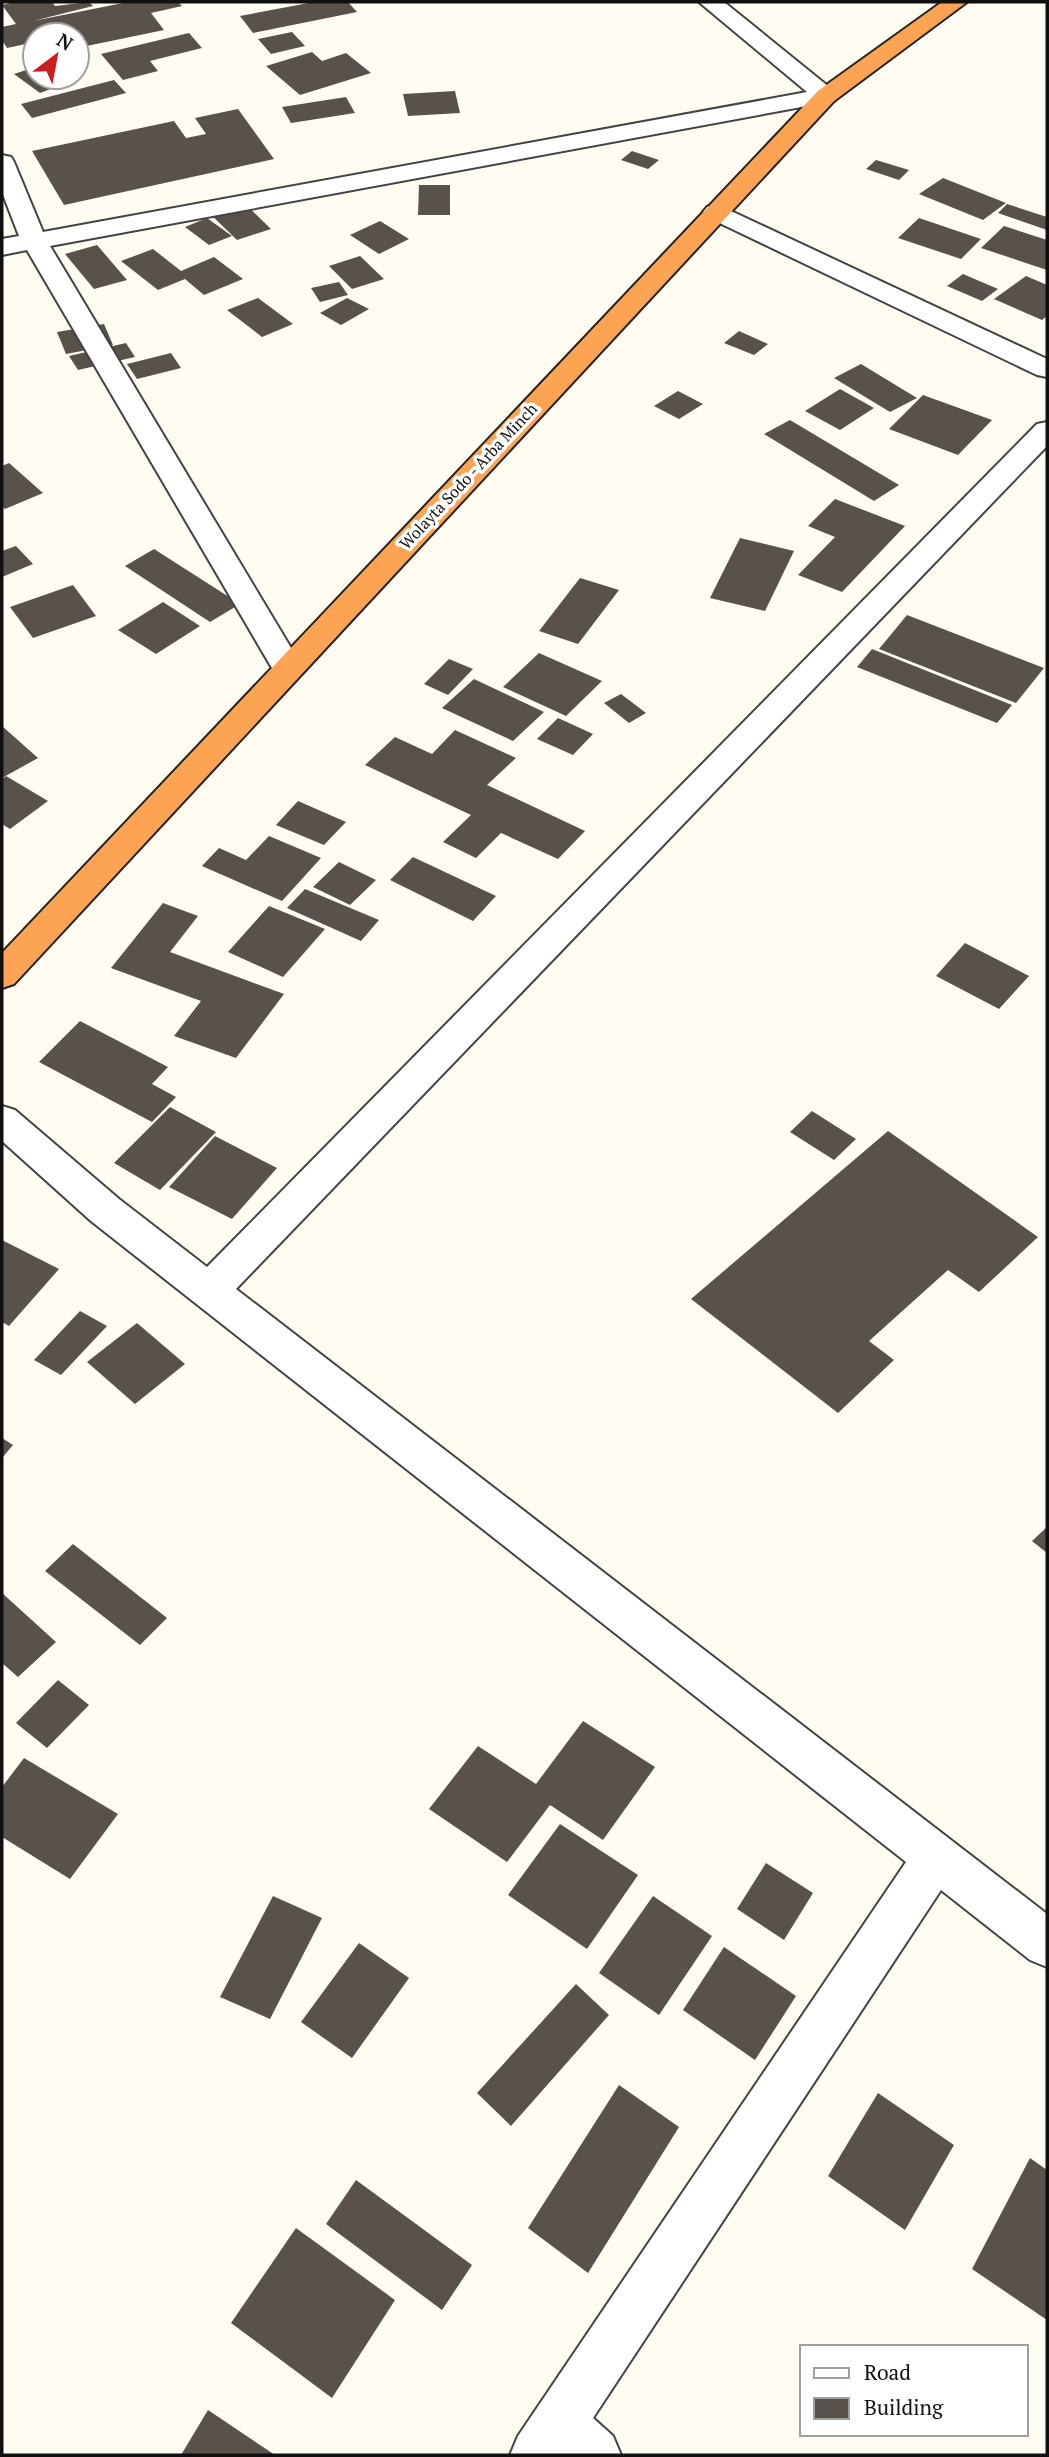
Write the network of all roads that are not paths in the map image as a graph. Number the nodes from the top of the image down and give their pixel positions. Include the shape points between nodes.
1 (710, 2) edge
2 (956, 2) edge
3 (826, 96) junction
4 (2, 162) edge
5 (716, 212) junction
6 (34, 240) junction
7 (2, 247) edge
8 (1047, 369) edge
9 (1047, 430) edge
10 (287, 668) junction
11 (2, 975) edge
12 (2, 1120) edge
13 (209, 1291) junction
14 (936, 1857) junction
15 (1047, 1943) edge
16 (563, 2445) edge

1 - 3 street
2 - 3 highway, Wolayta Sodo - Arba Minch
3 - 5 highway, Wolayta Sodo - Arba Minch
3 - 6 street
4 - 6 street
5 - 8 street
5 - 10 highway, Wolayta Sodo - Arba Minch
6 - 7 street
6 - 10 street
9 - 13 street
10 - 11 highway, Wolayta Sodo - Arba Minch
12 - 13 street via 105,1210
13 - 14 street
14 - 15 street
14 - 16 street

